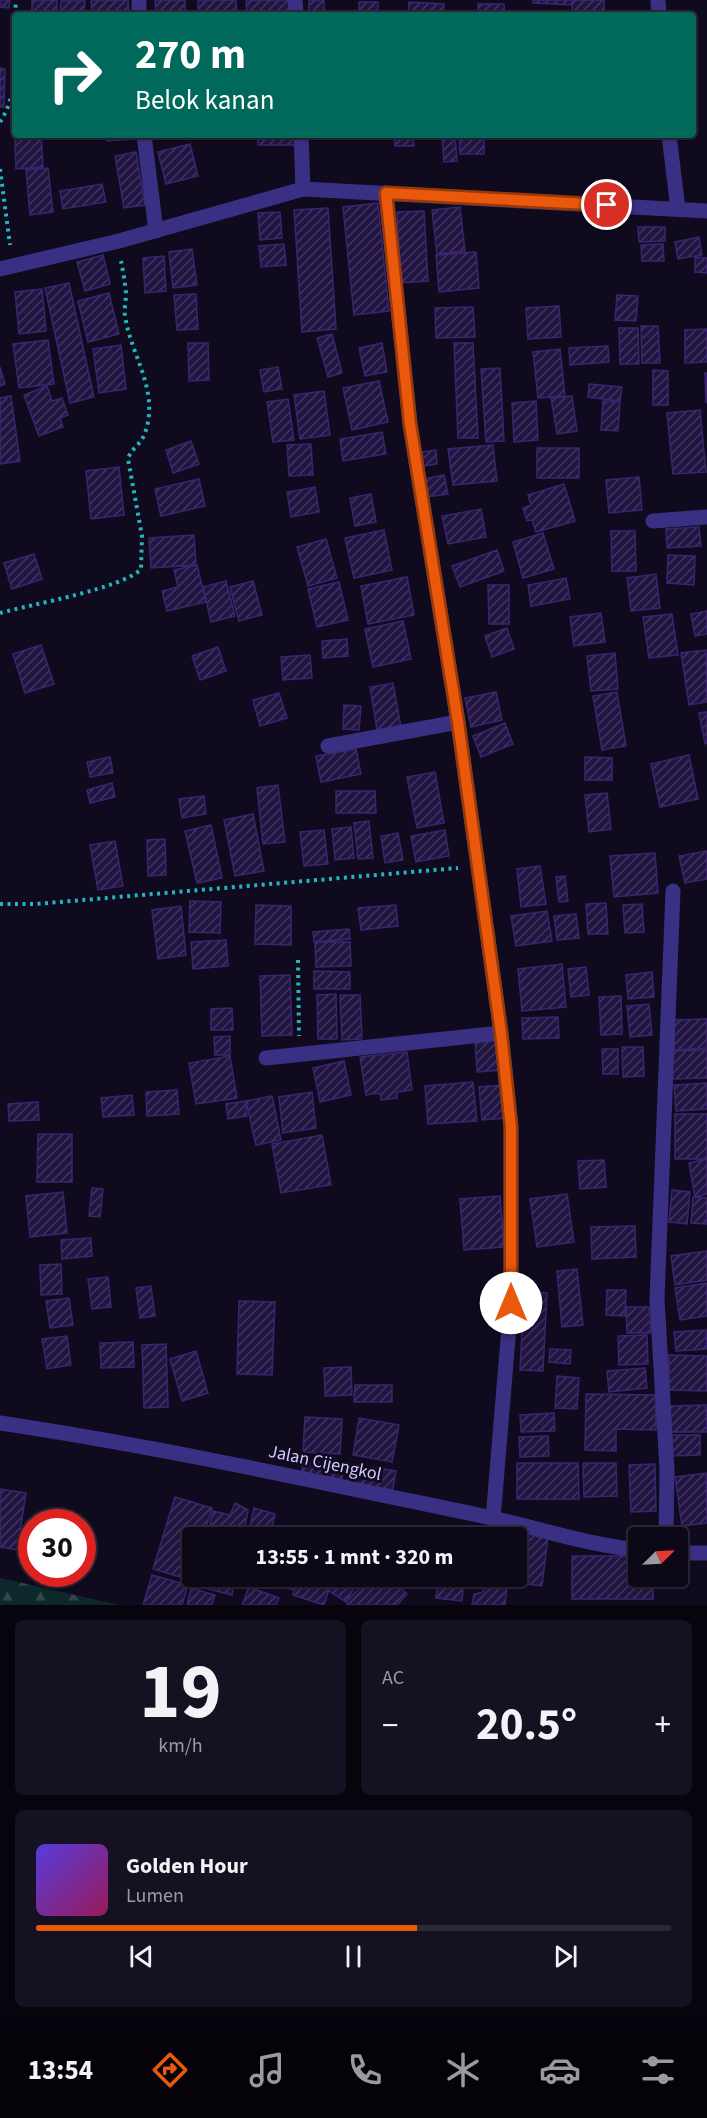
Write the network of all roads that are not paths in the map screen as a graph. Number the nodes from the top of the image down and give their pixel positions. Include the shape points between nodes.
1 (144, 138) edge
2 (301, 138) edge
3 (669, 138) edge
4 (303, 189) junction
5 (386, 193) junction
6 (678, 209) junction
7 (707, 211) edge
8 (156, 231) junction
9 (7, 267) edge
10 (707, 517) edge
11 (653, 521) dead end
12 (458, 722) junction
13 (328, 746) dead end
14 (673, 891) dead end
15 (501, 1033) junction
16 (266, 1059) dead end
17 (0, 1423) edge
18 (493, 1519) junction
19 (666, 1527) edge
20 (628, 1549) edge
21 (688, 1553) edge
22 (707, 1553) edge

1 - 8 street
2 - 4 street
3 - 6 street
4 - 5 street
4 - 8 street
5 - 6 street
5 - 12 street via 410,424
6 - 7 street
8 - 9 street
10 - 11 street
12 - 13 street
12 - 15 street
14 - 19 street via 657,1299 667,1470
15 - 16 street
15 - 18 street via 511,1127 511,1303
17 - 18 street, Jalan Cijengkol via 184,1453
18 - 20 street, Jalan Cijengkol via 578,1542
21 - 22 street

